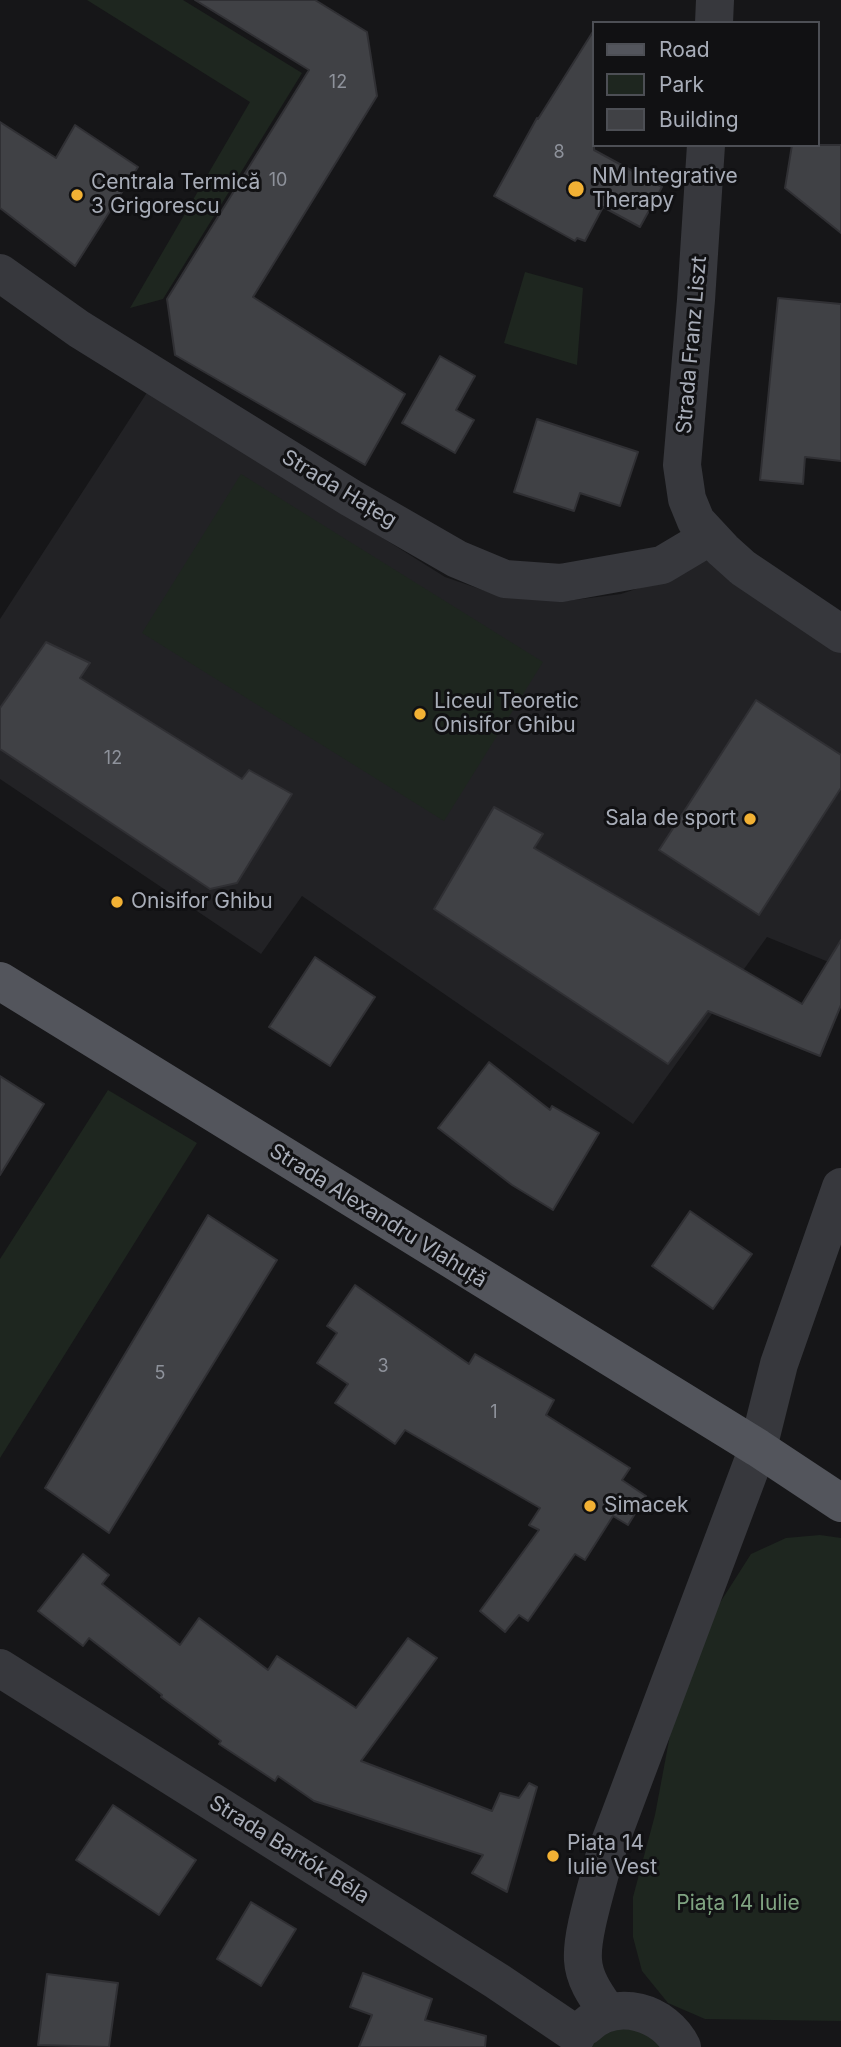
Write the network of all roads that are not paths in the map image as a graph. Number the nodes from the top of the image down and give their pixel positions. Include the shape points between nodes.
1 (715, 0) edge
2 (714, 21) edge
3 (706, 147) edge
4 (0, 272) edge
5 (709, 537) junction
6 (841, 634) edge
7 (0, 981) edge
8 (841, 1187) edge
9 (758, 1448) junction
10 (841, 1503) edge
11 (0, 1668) edge
12 (608, 2013) junction
13 (574, 2041) edge
14 (682, 2047) edge

1 - 2 street
3 - 5 street, Strada Franz Liszt via 682,465 690,510
4 - 5 street, Strada Hațeg via 79,329 351,498 457,559 505,579 561,583 662,565
5 - 6 street, Strada Franz Liszt via 743,568
7 - 9 main road, Strada Alexandru Vlahuță
8 - 9 street via 779,1364
9 - 10 main road
9 - 12 street via 604,1858 583,1960 591,1988
11 - 13 street, Strada Bartók Béla via 485,1973
12 - 13 street via 591,2021
12 - 14 street via 646,2014 663,2022

